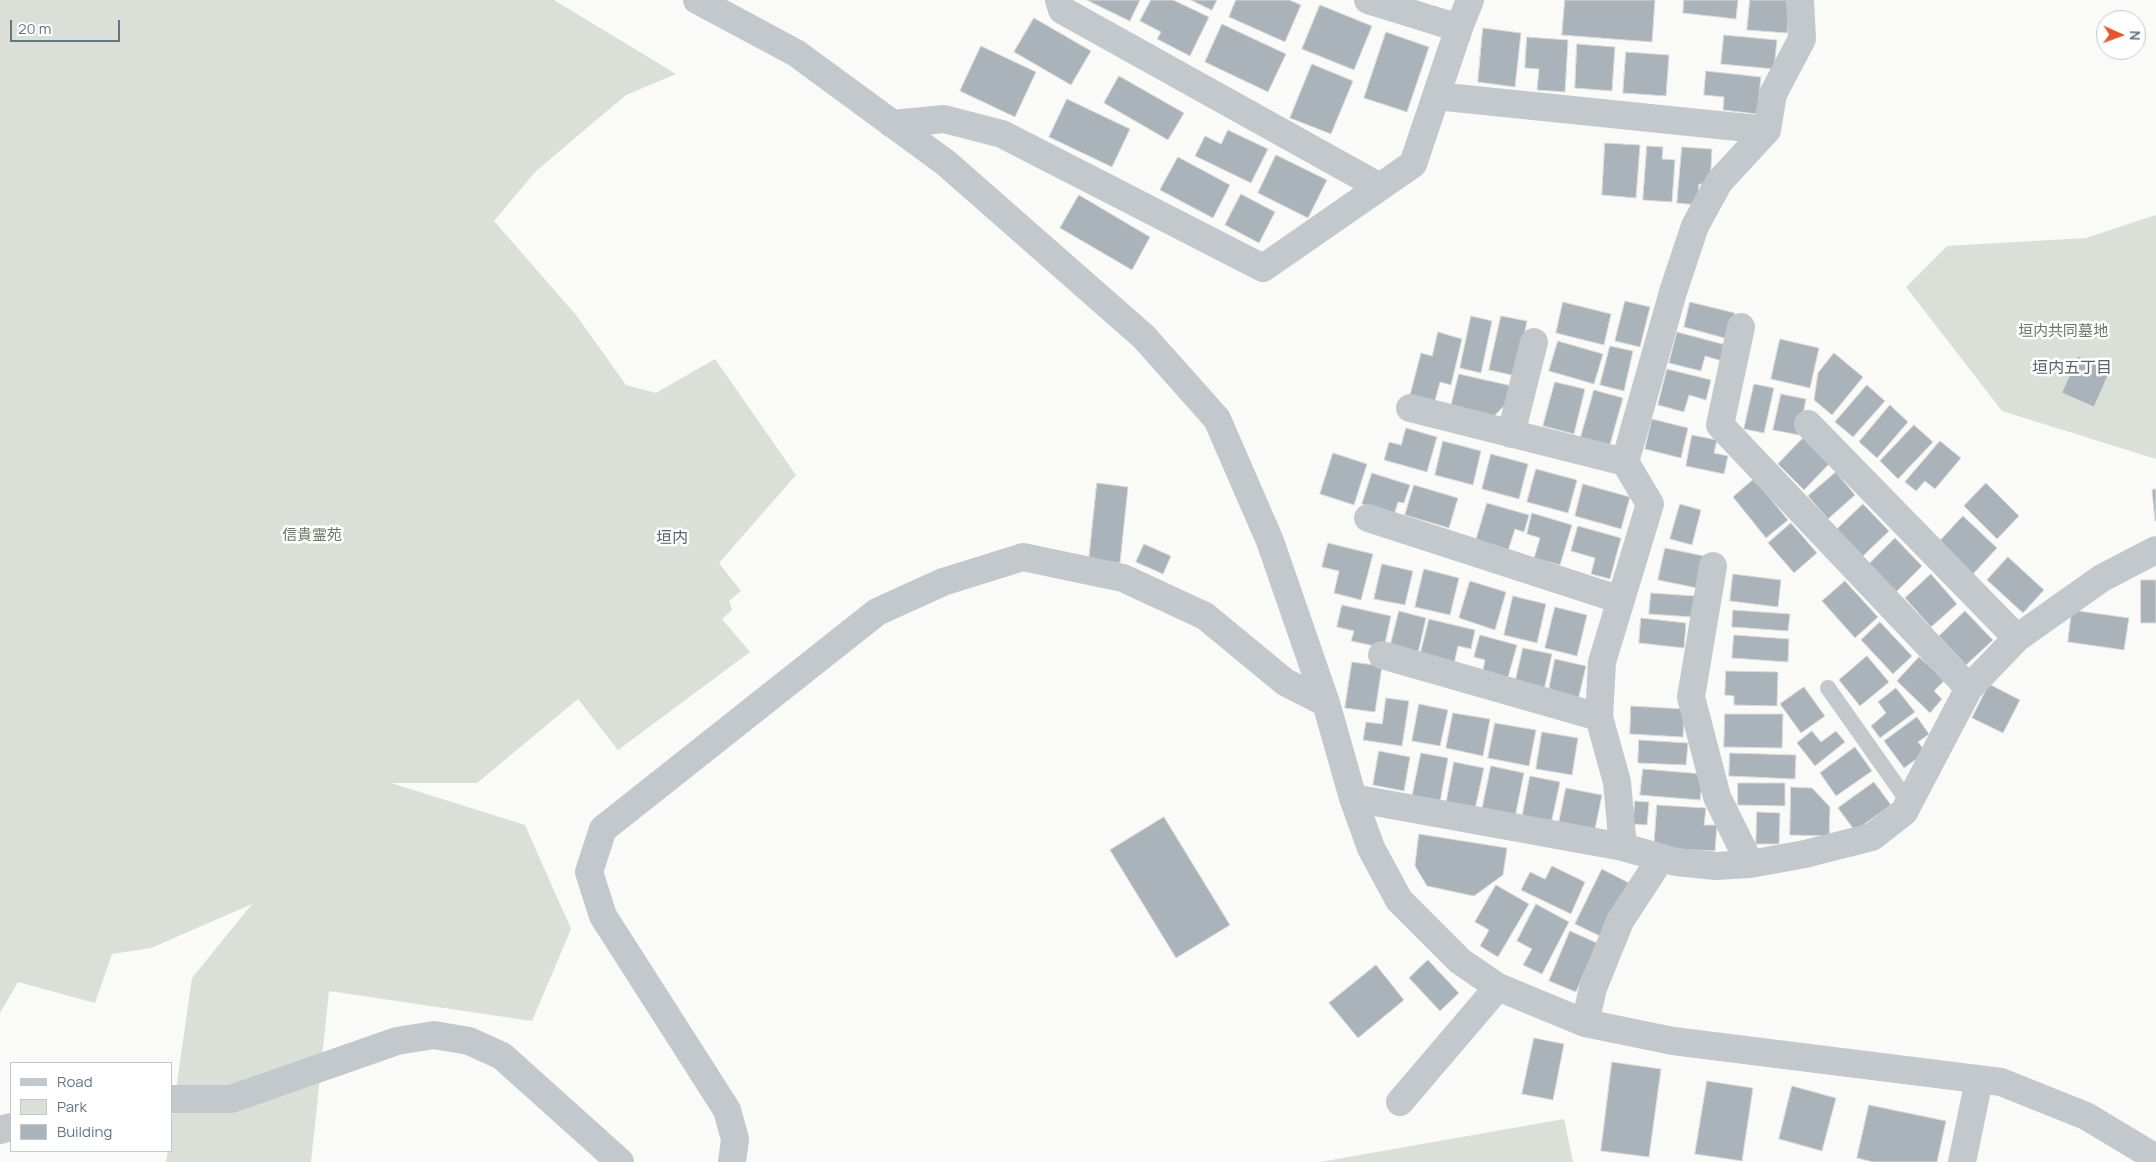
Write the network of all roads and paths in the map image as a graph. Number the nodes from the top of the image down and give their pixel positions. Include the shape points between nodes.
1 (697, 0) edge
2 (1059, 0) edge
3 (1368, 0) edge
4 (1470, 0) edge
5 (1800, 0) edge
6 (1459, 28) junction
7 (1436, 96) junction
8 (892, 124) junction
9 (1767, 130) junction
10 (1380, 187) junction
11 (1741, 327) dead end
12 (1534, 342) dead end
13 (1410, 408) dead end
14 (1808, 424) dead end
15 (1511, 434) junction
16 (1625, 462) junction
17 (1368, 518) dead end
18 (2156, 550) edge
19 (1714, 566) dead end
20 (1621, 600) junction
21 (2017, 638) junction
22 (1382, 656) dead end
23 (1828, 688) dead end
24 (1969, 688) junction
25 (1326, 703) junction
26 (1599, 717) junction
27 (1353, 798) junction
28 (1909, 803) junction
29 (1624, 847) junction
30 (1661, 858) junction
31 (1750, 864) junction
32 (1498, 986) junction
33 (1585, 1024) junction
34 (1979, 1080) junction
35 (172, 1099) edge
36 (1400, 1102) dead end
37 (2156, 1158) edge
38 (620, 1162) edge
39 (732, 1162) edge
40 (1962, 1162) edge

1 - 8 street via 796,54
2 - 10 street via 1062,10
3 - 6 street
4 - 6 street
5 - 9 street via 1802,40 1773,94
6 - 7 street
7 - 9 street
7 - 10 street via 1413,164
8 - 10 street via 944,119 1002,134 1263,268
8 - 25 street via 946,163 1144,337 1217,419 1270,541
9 - 16 street via 1719,182 1695,226
11 - 24 street via 1720,425
12 - 15 street
13 - 15 street
14 - 21 street
15 - 16 street
16 - 20 street via 1650,504
17 - 20 street
18 - 21 street via 2102,578
19 - 31 street via 1691,697 1717,797
20 - 26 street via 1602,662
21 - 24 street
22 - 26 street
23 - 28 lane
24 - 28 street
25 - 27 street
25 - 39 street via 1285,682 1205,616 1123,578 1022,557 943,582 877,612 604,829 588,872 603,916 727,1110 735,1138
26 - 29 street via 1616,782
27 - 29 street
27 - 32 street via 1371,848 1399,900 1460,961
28 - 31 street via 1904,812 1872,837
29 - 30 street
30 - 31 street via 1716,866
30 - 33 street via 1620,922 1593,988
32 - 33 street
32 - 36 street
33 - 34 street via 1673,1041
34 - 37 street via 2001,1082 2086,1116
34 - 40 street
35 - 38 street via 231,1099 397,1041 434,1035 469,1041 502,1056

